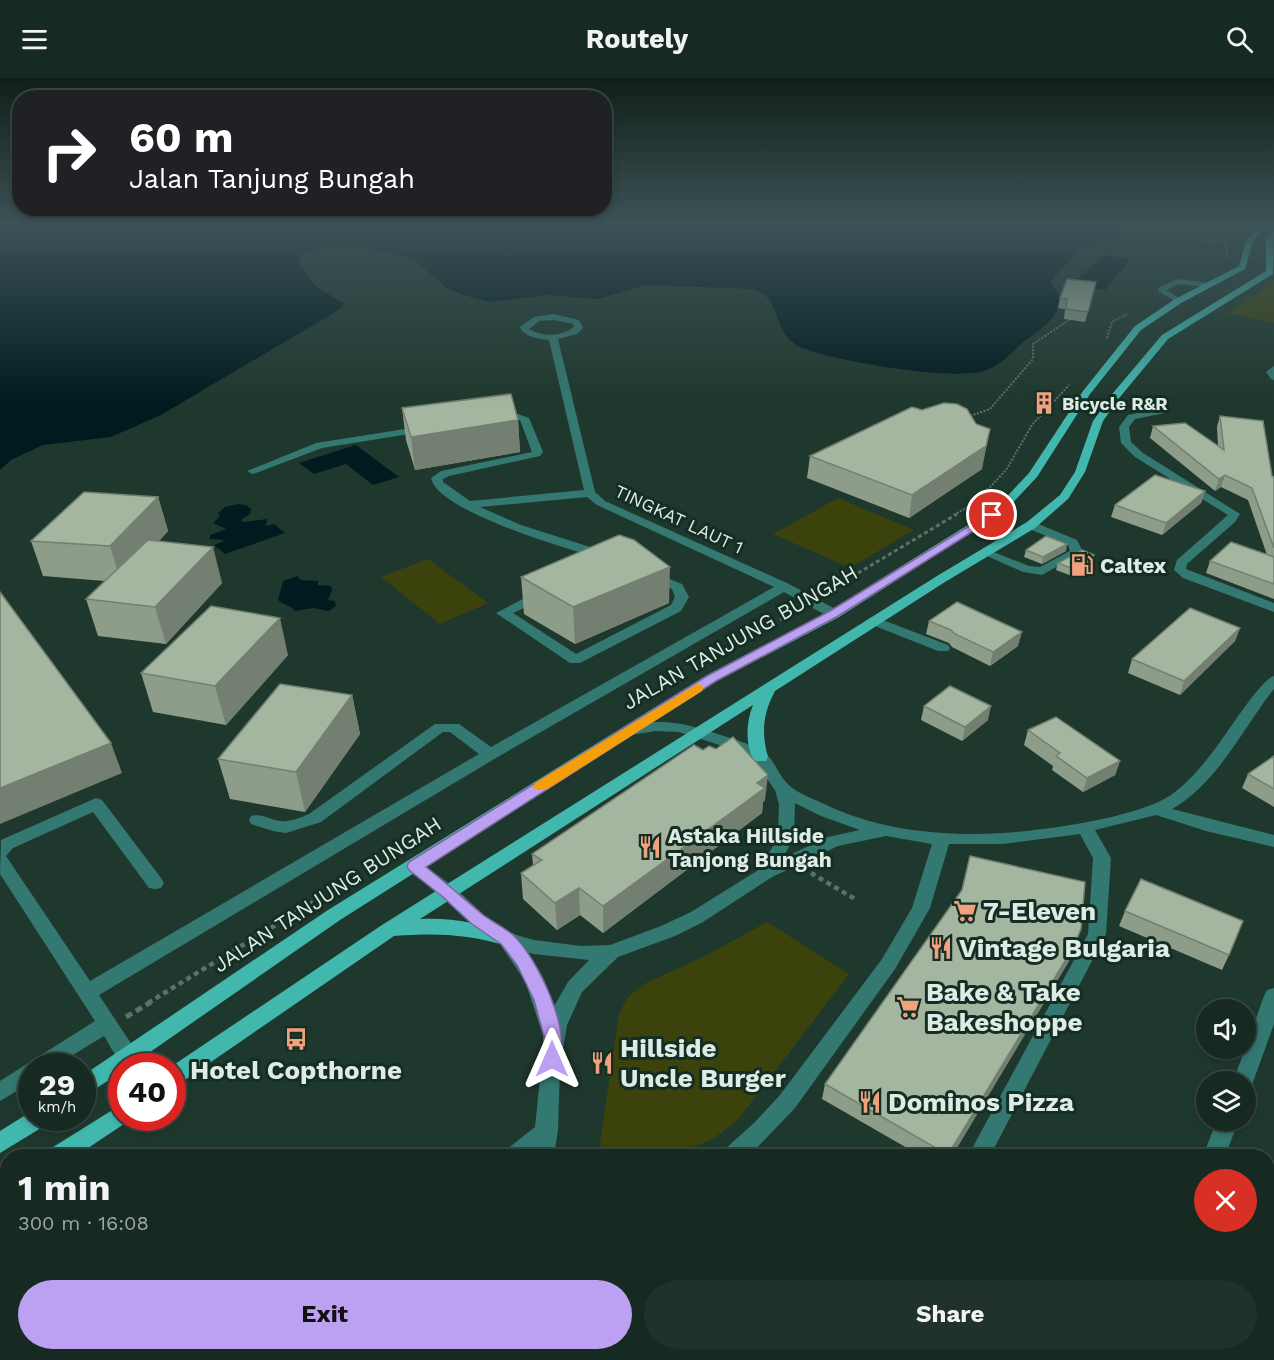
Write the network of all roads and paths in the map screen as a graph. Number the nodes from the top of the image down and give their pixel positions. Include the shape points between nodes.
1 (1172, 284) edge
2 (1201, 284) edge
3 (1251, 284) edge
4 (1210, 285) joint
5 (1178, 301) junction
6 (1069, 320) edge
7 (553, 337) junction
8 (1274, 369) edge
9 (1274, 377) edge
10 (1166, 410) dead end
11 (957, 420) edge
12 (484, 421) edge
13 (437, 428) edge
14 (252, 471) dead end
15 (590, 493) junction
16 (467, 505) junction
17 (1031, 525) junction
18 (986, 553) junction
19 (637, 569) edge
20 (596, 570) edge
21 (784, 587) junction
22 (555, 589) edge
23 (1274, 608) edge
24 (834, 614) junction
25 (876, 621) junction
26 (943, 648) dead end
27 (1274, 680) edge
28 (770, 688) junction
29 (1268, 695) edge
30 (631, 730) junction
31 (699, 733) junction
32 (490, 754) junction
33 (760, 757) junction
34 (783, 789) junction
35 (1155, 809) junction
36 (257, 820) dead end
37 (1085, 827) junction
38 (889, 830) junction
39 (942, 838) junction
40 (1274, 841) edge
41 (0, 852) edge
42 (0, 860) edge
43 (414, 866) junction
44 (766, 873) junction
45 (811, 873) dead end
46 (155, 883) dead end
47 (449, 893) junction
48 (855, 899) dead end
49 (389, 930) junction
50 (507, 939) junction
51 (611, 952) junction
52 (86, 993) junction
53 (1274, 996) edge
54 (106, 1024) junction
55 (554, 1036) junction
56 (60, 1053) edge
57 (126, 1053) edge
58 (135, 1053) edge
59 (186, 1068) edge
60 (1247, 1071) edge
61 (18, 1080) edge
62 (0, 1092) edge
63 (108, 1122) edge
64 (18, 1131) edge
65 (547, 1131) junction
66 (1223, 1131) edge
67 (0, 1143) edge
68 (68, 1149) edge
69 (524, 1149) edge
70 (544, 1149) edge
71 (742, 1149) edge
72 (983, 1149) edge
73 (1217, 1149) edge

1 - 5 street via 1162,291
2 - 4 street
3 - 17 main road via 1165,337 1098,421 1087,456 1064,497
4 - 5 main road, JALAN TANJUNG BUNGAH
5 - 24 main road, JALAN TANJUNG BUNGAH via 1138,328 1086,393 1033,475 1001,509
6 - 11 path via 1033,344 1033,359 990,409
7 - 7 street via 535,335 524,327 530,321 546,318 563,318 579,325 570,334
7 - 15 street, TINGKAT LAUT 1
8 - 9 street
10 - 23 street via 1132,417 1124,427 1126,443 1234,514 1181,563 1180,570
12 - 16 street via 524,418 538,452 531,457 445,473 437,478 448,492
13 - 14 street via 320,446
15 - 16 street
15 - 21 street, TINGKAT LAUT 1 via 601,503
16 - 20 street via 616,560
17 - 18 main road
17 - 18 street via 1073,543 1077,552 1042,571
18 - 25 main road
19 - 22 street via 677,587 682,597 676,608 575,660 503,613
21 - 24 street, TINGKAT LAUT 1
21 - 32 street
24 - 30 main road, JALAN TANJUNG BUNGAH via 712,678
25 - 26 street
25 - 28 main road
27 - 29 street
28 - 31 main road
28 - 33 main road via 757,711 754,732
29 - 35 street via 1201,777 1182,795
30 - 31 street via 668,726
30 - 43 main road, JALAN TANJUNG BUNGAH
31 - 33 street
31 - 47 main road
32 - 36 street via 454,727 440,727 315,818 283,828
32 - 52 street
33 - 34 street
34 - 38 street via 828,813
34 - 44 street via 787,804 786,837
35 - 37 street
35 - 40 street
37 - 39 street via 1002,838
37 - 72 street via 1102,858 1097,934
38 - 39 street
38 - 44 street via 834,841
39 - 71 street via 917,917 891,959 785,1106
41 - 46 street via 7,844 96,804
42 - 52 street
43 - 47 street
43 - 58 main road, JALAN TANJUNG BUNGAH via 334,915
44 - 51 street via 697,917
45 - 48 path
47 - 49 main road
47 - 50 street via 478,920
49 - 50 main road via 423,924 449,925
49 - 59 main road
50 - 51 street via 558,951
50 - 55 street via 534,979
51 - 55 street via 574,988
52 - 54 street
53 - 60 street
54 - 56 street
54 - 57 street
55 - 65 street
61 - 62 street
63 - 68 main road
64 - 67 main road
65 - 69 street
65 - 70 street
66 - 73 street

